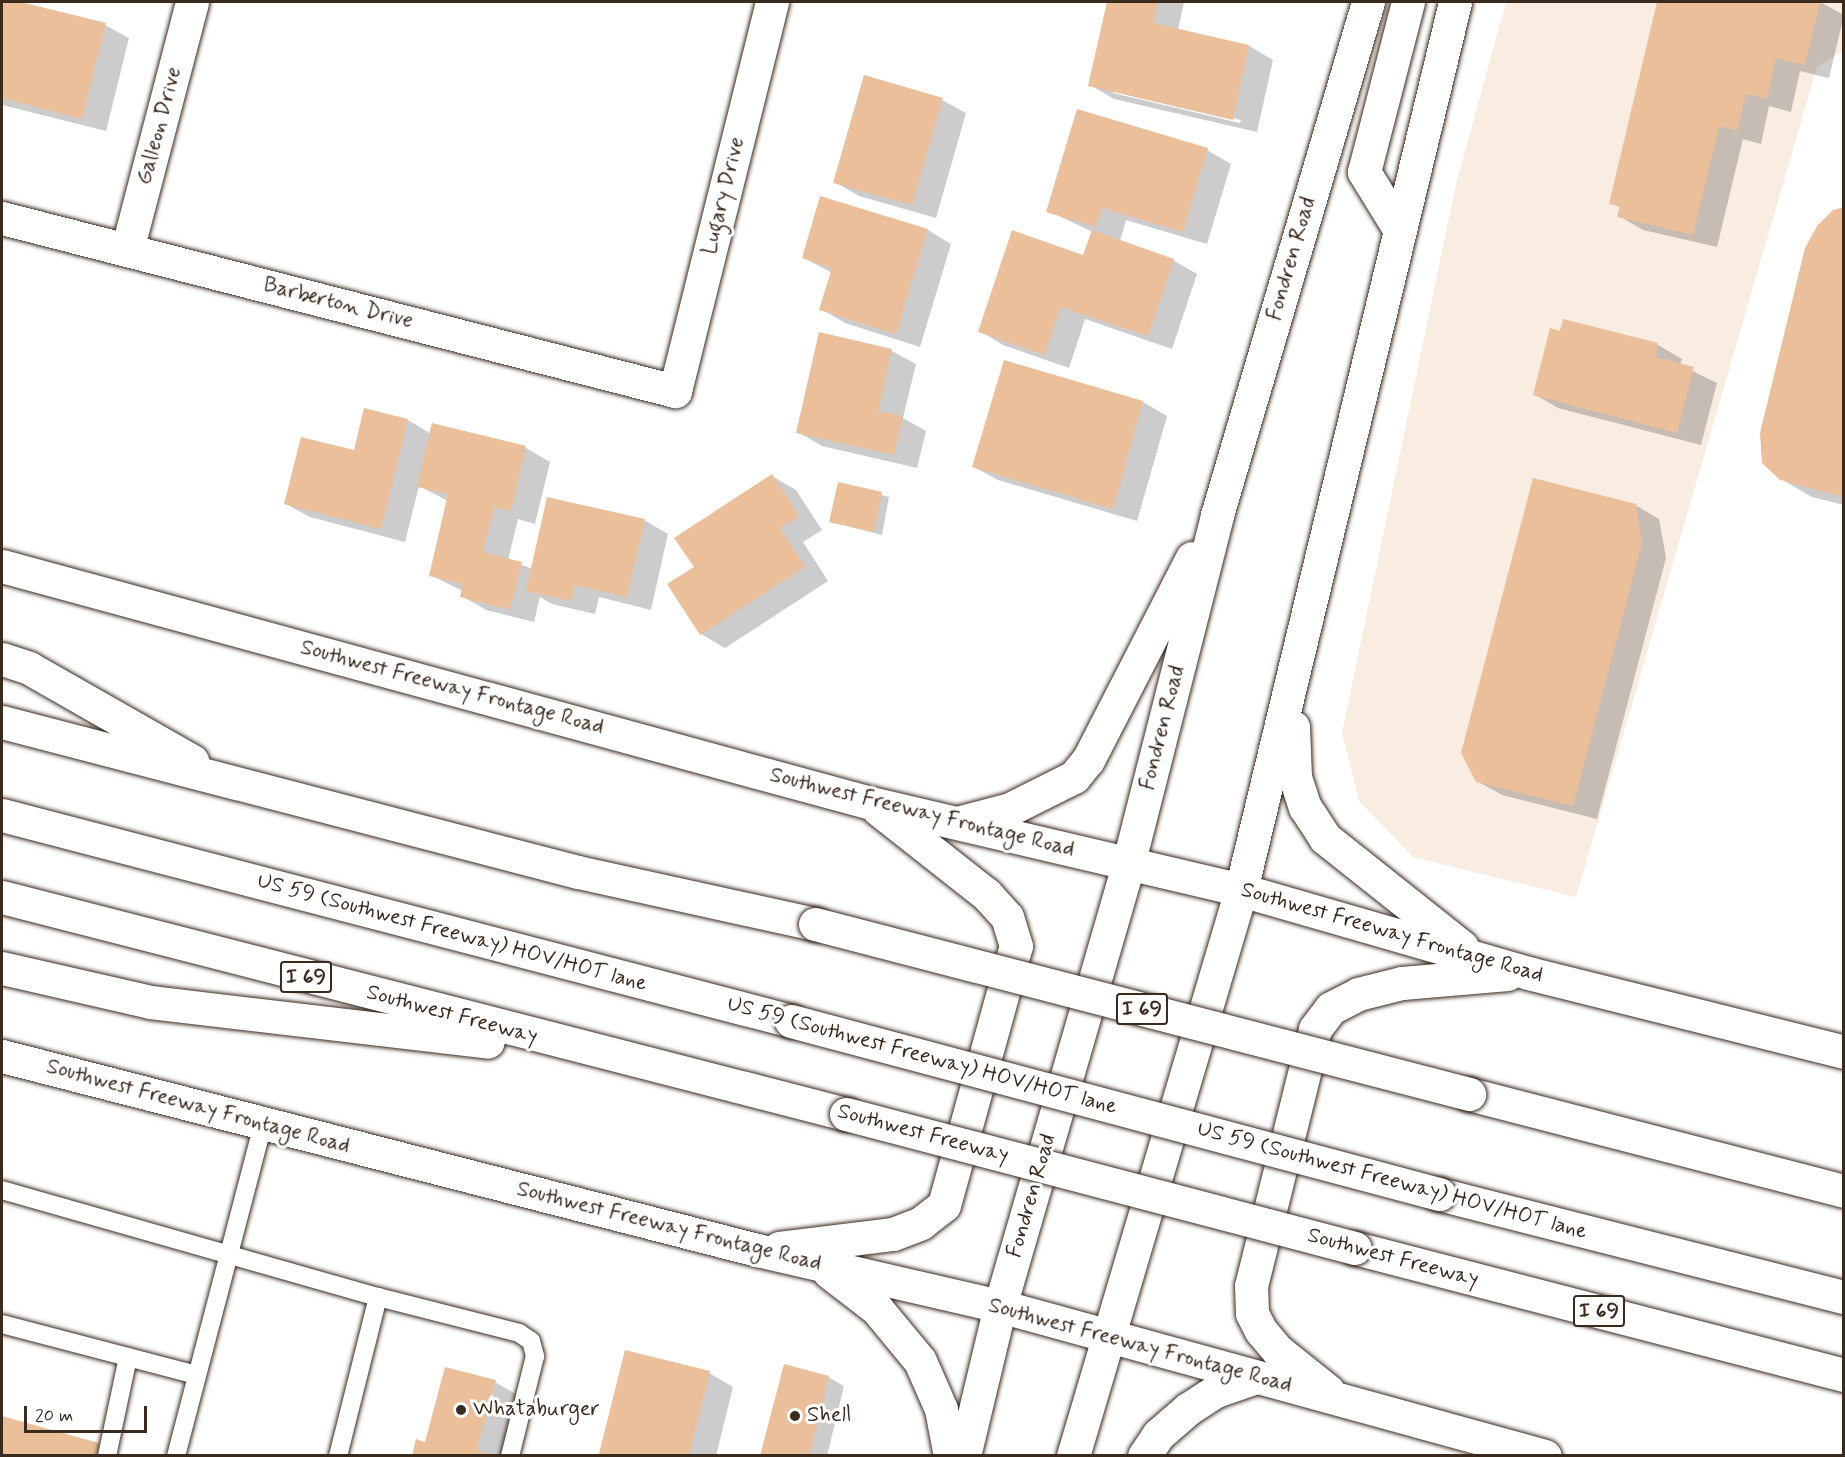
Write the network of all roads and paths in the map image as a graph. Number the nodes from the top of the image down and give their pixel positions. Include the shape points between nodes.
1 (192, 2) edge
2 (772, 2) edge
3 (1368, 2) edge
4 (1408, 2) edge
5 (1455, 2) edge
6 (2, 218) edge
7 (1398, 227) junction
8 (127, 250) junction
9 (675, 391) joint
10 (1224, 492) junction
11 (2, 566) edge
12 (2, 659) edge
13 (1292, 683) junction
14 (2, 722) edge
15 (230, 783) junction
16 (871, 803) junction
17 (2, 814) edge
18 (955, 823) junction
19 (1128, 865) junction
20 (1242, 890) junction
21 (2, 897) edge
22 (1475, 957) junction
23 (2, 968) edge
24 (1528, 973) junction
25 (1844, 1052) edge
26 (2, 1056) edge
27 (610, 1056) junction
28 (263, 1124) junction
29 (2, 1190) edge
30 (1844, 1191) edge
31 (757, 1250) junction
32 (229, 1253) junction
33 (820, 1265) junction
34 (378, 1296) junction
35 (1844, 1298) edge
36 (1000, 1306) junction
37 (2, 1324) edge
38 (1106, 1335) junction
39 (128, 1357) junction
40 (196, 1375) junction
41 (1844, 1375) edge
42 (1256, 1377) junction
43 (1341, 1401) junction
44 (107, 1455) edge
45 (176, 1455) edge
46 (338, 1455) edge
47 (510, 1455) edge
48 (950, 1455) edge
49 (964, 1455) edge
50 (1073, 1455) edge
51 (1144, 1455) edge
52 (1545, 1455) edge

1 - 8 main road, Galleon Drive
2 - 9 main road, Lugary Drive
3 - 10 main road, Fondren Road
4 - 7 main road via 1364,172
5 - 7 main road
6 - 8 main road, Barberton Drive
7 - 13 main road
8 - 9 main road, Barberton Drive
10 - 18 main road via 1088,760 1074,777 1042,796
10 - 19 main road, Fondren Road
11 - 16 main road, Southwest Freeway Frontage Road
12 - 15 main road via 29,668
13 - 20 main road
13 - 22 main road via 1295,777 1305,807 1325,838
14 - 15 main road, I 69
15 - 30 main road, I 69, bridge via 578,872 815,924
16 - 18 main road, Southwest Freeway Frontage Road
16 - 31 main road via 986,894 1007,917 1016,946 944,1205 921,1223 893,1234
17 - 35 main road, US 59 (Southwest Freeway) HOV/HOT lane, bridge
18 - 19 main road, Southwest Freeway Frontage Road
19 - 20 main road, Southwest Freeway Frontage Road
19 - 36 main road, Fondren Road
20 - 22 main road, Southwest Freeway Frontage Road
20 - 38 main road
21 - 27 main road, Southwest Freeway / I 69
22 - 24 main road, Southwest Freeway Frontage Road
23 - 27 main road via 150,1002
24 - 25 main road, Southwest Freeway Frontage Road
24 - 43 main road via 1380,988 1331,1008 1315,1029 1251,1286 1252,1313 1278,1352
26 - 28 main road, Southwest Freeway Frontage Road
27 - 41 main road, Southwest Freeway / I 69, bridge
28 - 31 main road, Southwest Freeway Frontage Road
28 - 32 lane
29 - 32 lane
31 - 33 main road, Southwest Freeway Frontage Road
32 - 34 lane
32 - 40 lane
33 - 36 main road, Southwest Freeway Frontage Road
33 - 48 main road via 877,1309 920,1361 941,1409
34 - 46 lane
34 - 47 lane via 519,1333 531,1341 535,1356
36 - 38 main road, Southwest Freeway Frontage Road
36 - 49 main road, Fondren Road
37 - 39 lane
38 - 42 main road, Southwest Freeway Frontage Road
38 - 50 main road
39 - 40 lane
39 - 44 lane
40 - 45 lane
42 - 43 main road, Southwest Freeway Frontage Road
42 - 51 main road via 1216,1391 1188,1409 1158,1435
43 - 52 main road, Southwest Freeway Frontage Road

